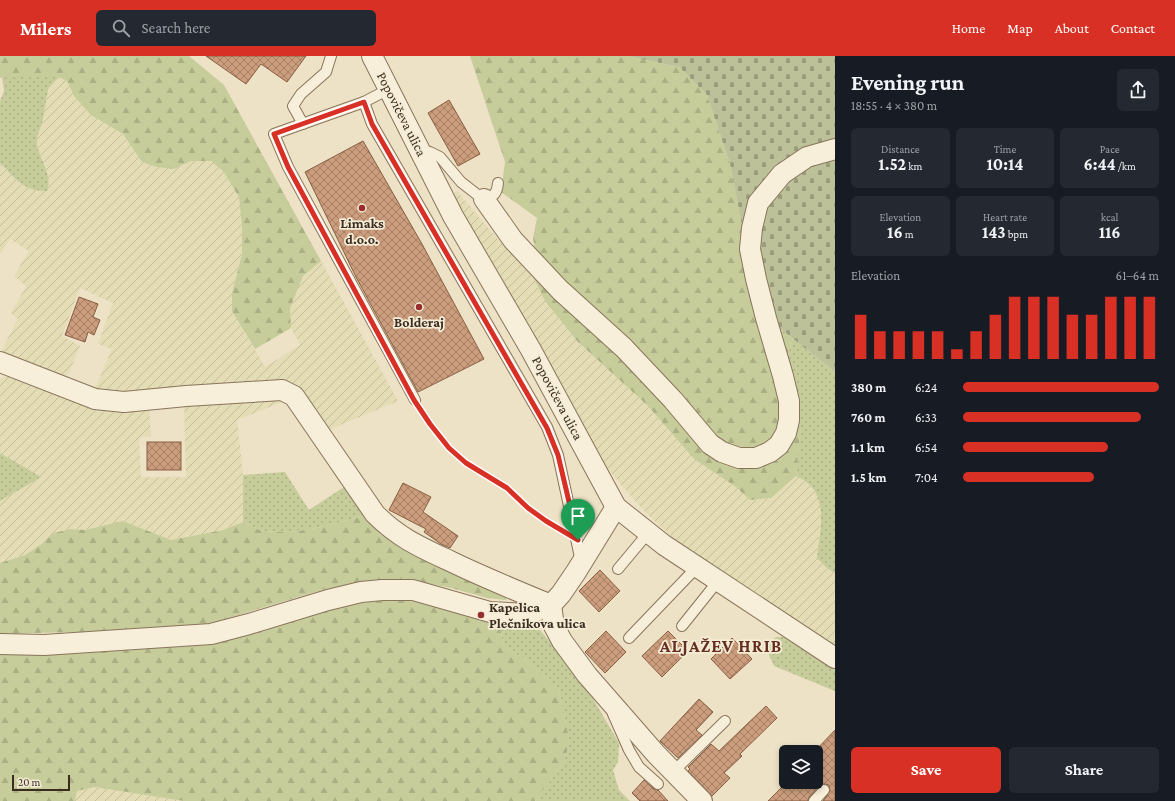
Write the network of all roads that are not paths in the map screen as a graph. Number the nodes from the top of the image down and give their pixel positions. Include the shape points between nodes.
1 (332, 56) edge
2 (372, 56) edge
3 (389, 89) junction
4 (364, 102) junction
5 (302, 124) junction
6 (835, 149) edge
7 (420, 151) junction
8 (498, 183) dead end
9 (484, 199) junction
10 (0, 362) edge
11 (414, 400) road end
12 (616, 507) junction
13 (648, 533) junction
14 (582, 564) junction
15 (697, 567) junction
16 (618, 569) dead end
17 (718, 581) junction
18 (551, 605) junction
19 (682, 626) dead end
20 (629, 638) dead end
21 (0, 644) edge
22 (835, 658) edge
23 (607, 698) junction
24 (725, 721) dead end
25 (673, 772) junction
26 (658, 784) dead end
27 (824, 790) dead end
28 (702, 801) edge
29 (814, 801) edge

1 - 5 lane via 326,72 301,94 293,106
2 - 3 street, Popovičeva ulica
3 - 4 lane
3 - 7 street, Popovičeva ulica
4 - 5 lane
4 - 14 lane via 372,124 547,428 558,455
5 - 11 lane via 274,134 277,143
6 - 9 street via 807,157 782,174 758,203 750,249 783,376 788,401 788,420 786,433 779,445 756,458 739,458 710,444 624,348 560,290 513,240
7 - 9 lane via 440,157 461,182
7 - 12 street, Popovičeva ulica via 453,216 531,350
8 - 9 lane via 498,190 494,196
10 - 18 street via 95,399 124,402 282,390 294,396 375,514 389,528 410,542
12 - 13 street, Popovičeva ulica
12 - 14 street
13 - 15 street, Popovičeva ulica
13 - 16 lane
14 - 18 street
15 - 17 street, Popovičeva ulica
15 - 20 lane
17 - 19 lane
17 - 22 street, Popovičeva ulica
18 - 21 street via 529,614 490,612 412,590 382,590 328,600 211,634 44,645
18 - 23 street via 554,626 562,641
23 - 25 street
23 - 26 lane via 639,767
24 - 25 lane
25 - 28 street
27 - 29 lane

